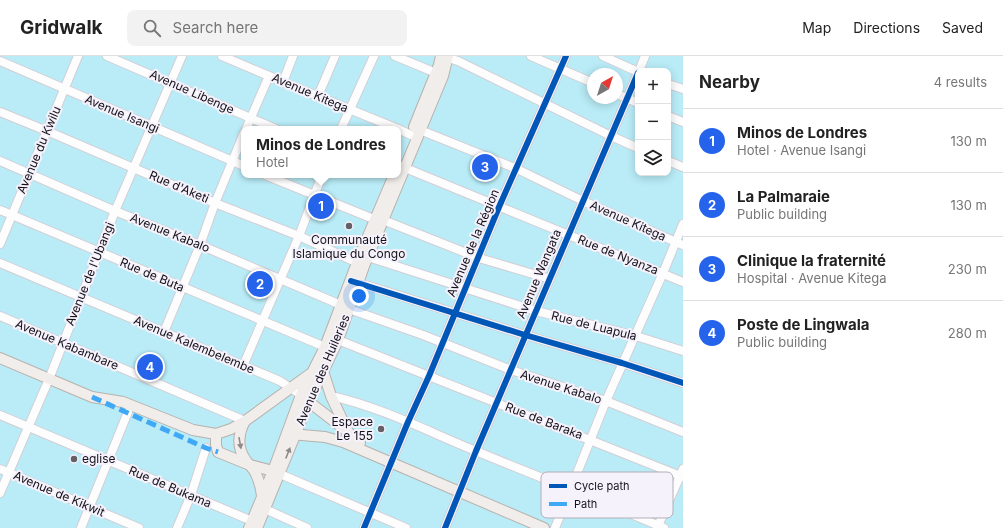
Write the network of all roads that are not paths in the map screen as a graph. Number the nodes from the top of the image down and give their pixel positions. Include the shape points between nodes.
1 (78, 56) edge
2 (108, 56) edge
3 (182, 56) edge
4 (222, 56) edge
5 (293, 56) edge
6 (335, 56) edge
7 (374, 56) edge
8 (395, 56) edge
9 (531, 56) edge
10 (566, 56) edge
11 (603, 56) edge
12 (645, 56) edge
13 (445, 57) edge
14 (0, 61) edge
15 (640, 68) edge
16 (560, 69) junction
17 (635, 71) edge
18 (440, 74) junction
19 (269, 76) junction
20 (587, 80) edge
21 (635, 80) edge
22 (283, 82) junction
23 (171, 83) junction
24 (671, 85) edge
25 (683, 89) edge
26 (65, 90) junction
27 (318, 96) junction
28 (623, 97) edge
29 (628, 99) junction
30 (635, 102) edge
31 (546, 103) junction
32 (350, 110) junction
33 (0, 112) edge
34 (671, 117) edge
35 (250, 118) junction
36 (683, 122) edge
37 (153, 126) junction
38 (247, 126) edge
39 (269, 126) edge
40 (342, 126) edge
41 (390, 126) edge
42 (420, 130) junction
43 (47, 131) junction
44 (402, 131) edge
45 (612, 136) junction
46 (241, 140) edge
47 (635, 147) edge
48 (0, 160) edge
49 (232, 161) junction
50 (671, 161) edge
51 (241, 165) edge
52 (401, 167) edge
53 (683, 167) edge
54 (134, 168) junction
55 (517, 169) junction
56 (30, 173) junction
57 (273, 178) edge
58 (321, 178) edge
59 (393, 178) edge
60 (396, 178) edge
61 (313, 195) junction
62 (583, 201) junction
63 (215, 203) junction
64 (499, 207) junction
65 (0, 210) edge
66 (115, 211) junction
67 (12, 215) junction
68 (379, 220) junction
69 (683, 224) edge
70 (568, 235) junction
71 (299, 236) junction
72 (0, 244) edge
73 (679, 244) edge
74 (200, 245) junction
75 (99, 252) junction
76 (368, 257) junction
77 (478, 258) junction
78 (0, 263) edge
79 (358, 263) junction
80 (663, 273) junction
81 (550, 279) junction
82 (281, 280) junction
83 (354, 282) junction
84 (683, 282) edge
85 (182, 288) junction
86 (465, 288) junction
87 (80, 297) junction
88 (345, 307) junction
89 (536, 311) junction
90 (456, 313) junction
91 (0, 316) edge
92 (263, 321) junction
93 (164, 332) junction
94 (525, 335) junction
95 (636, 336) junction
96 (338, 340) junction
97 (63, 342) junction
98 (442, 344) junction
99 (325, 347) junction
100 (683, 351) edge
101 (0, 358) edge
102 (622, 363) junction
103 (244, 366) junction
104 (511, 370) junction
105 (323, 371) junction
106 (312, 372) junction
107 (430, 376) junction
108 (49, 379) junction
109 (683, 383) edge
110 (290, 388) junction
111 (331, 396) junction
112 (305, 398) junction
113 (606, 402) junction
114 (497, 403) junction
115 (128, 412) dead end
116 (0, 415) edge
117 (245, 421) junction
118 (408, 422) junction
119 (28, 427) junction
120 (348, 432) junction
121 (683, 432) edge
122 (216, 434) junction
123 (291, 434) junction
124 (591, 440) junction
125 (360, 443) joint
126 (206, 448) dead end
127 (476, 451) junction
128 (371, 454) junction
129 (108, 460) junction
130 (391, 463) junction
131 (250, 465) junction
132 (0, 469) edge
133 (276, 472) junction
134 (578, 472) edge
135 (9, 473) junction
136 (682, 474) edge
137 (541, 478) edge
138 (458, 492) junction
139 (0, 493) edge
140 (190, 495) junction
141 (262, 496) junction
142 (673, 496) edge
143 (90, 506) junction
144 (265, 509) junction
145 (370, 513) junction
146 (559, 518) edge
147 (638, 518) edge
148 (252, 526) edge
149 (660, 527) edge
150 (81, 528) edge
151 (139, 528) edge
152 (177, 528) edge
153 (307, 528) edge
154 (364, 528) edge
155 (406, 528) edge
156 (445, 528) edge
157 (544, 528) edge
158 (555, 528) edge

1 - 26 street, Avenue du Kwilu
2 - 23 street, Avenue Libenge
3 - 23 street, Avenue de l'Ubangi
4 - 19 street, Avenue Kitega
5 - 22 street
6 - 27 street
7 - 32 street
8 - 18 street
9 - 16 street
10 - 16 street, Avenue de la Région
11 - 17 street
12 - 15 street, Avenue Wangata
13 - 18 main road, Avenue des Huileries
13 - 31 street
14 - 26 street, Avenue Isangi
16 - 20 street
16 - 31 street, Avenue de la Région
18 - 42 main road, Avenue des Huileries
18 - 44 main road, Avenue des Huileries
19 - 22 street, Avenue Kitega
19 - 35 street
21 - 29 street, Avenue Wangata
22 - 27 street, Avenue Kitega
23 - 35 street, Avenue Libenge
23 - 37 street, Avenue de l'Ubangi
24 - 25 street
26 - 37 street, Avenue Isangi
26 - 43 street, Avenue du Kwilu
27 - 32 street, Avenue Kitega
28 - 29 street
29 - 30 street
29 - 45 street, Avenue Wangata
31 - 45 street
31 - 55 street, Avenue de la Région
32 - 40 street
32 - 41 street, Avenue Kitega
33 - 43 street, Rue d'Aketi
34 - 36 street
35 - 38 street
35 - 39 street, Avenue Libenge
37 - 49 street, Avenue Isangi
37 - 54 street, Avenue de l'Ubangi
42 - 52 main road, Avenue des Huileries
42 - 55 street, Avenue Kitega
43 - 54 street, Rue d'Aketi
43 - 56 street, Avenue du Kwilu
44 - 52 main road, Avenue des Huileries
45 - 47 street
45 - 62 street, Avenue Wangata
46 - 49 street
48 - 56 street, Avenue Kabalo
49 - 51 street, Avenue Isangi
49 - 63 street
50 - 53 street
52 - 64 street, Rue de Nyanza
54 - 63 street, Rue d'Aketi
54 - 66 street, Avenue de l'Ubangi
55 - 62 street, Avenue Kitega
55 - 64 street, Avenue de la Région
56 - 66 street, Avenue Kabalo
56 - 67 street, Avenue du Kwilu
57 - 61 street
58 - 61 street
59 - 68 main road, Avenue des Huileries
60 - 68 main road, Avenue des Huileries
61 - 68 street
61 - 71 street
62 - 70 street, Avenue Wangata
62 - 73 street, Avenue Kitega
63 - 71 street, Rue d'Aketi
63 - 74 street
64 - 70 street, Rue de Nyanza
64 - 77 street, Avenue de la Région
65 - 67 street, Rue de Buta
66 - 74 street, Avenue Kabalo
66 - 75 street, Avenue de l'Ubangi
67 - 72 street, Avenue du Kwilu
67 - 75 street, Rue de Buta
68 - 76 main road, Avenue des Huileries
68 - 77 street
68 - 79 main road, Avenue des Huileries
69 - 73 street
70 - 80 street, Rue de Nyanza
70 - 81 street, Avenue Wangata
71 - 79 street, Rue d'Aketi
71 - 82 street
73 - 80 street
74 - 82 street, Avenue Kabalo
74 - 85 street
75 - 85 street, Rue de Buta
75 - 87 street, Avenue de l'Ubangi
76 - 83 main road, Avenue des Huileries
76 - 86 street, Rue de Luapula
77 - 81 street
77 - 86 street, Avenue de la Région
78 - 87 street, Avenue Kalembelembe
79 - 83 main road, Avenue des Huileries
80 - 84 street, Rue de Nyanza
80 - 95 street
81 - 89 street, Avenue Wangata
82 - 88 street, Avenue Kabalo
82 - 92 street
83 - 88 main road, Avenue des Huileries
83 - 90 street
85 - 92 street, Rue de Buta
85 - 93 street
86 - 89 street, Rue de Luapula
86 - 90 street, Avenue de la Région
87 - 93 street, Avenue Kalembelembe
87 - 97 street, Avenue de l'Ubangi
88 - 96 main road, Avenue des Huileries
88 - 98 street, Avenue Kabalo
88 - 99 main road, Avenue des Huileries
89 - 94 street, Avenue Wangata
89 - 95 street, Rue de Luapula
90 - 94 street
90 - 98 street, Avenue de la Région
91 - 97 street, Avenue Kabambare
92 - 99 street, Rue de Buta
92 - 103 street
93 - 103 street, Avenue Kalembelembe
94 - 102 street
94 - 104 street, Avenue Wangata
95 - 100 street, Rue de Luapula
95 - 102 street
96 - 105 main road, Avenue des Huileries
96 - 107 street, Rue de Baraka
97 - 108 street, Avenue de l'Ubangi
97 - 117 street, Avenue Kabambare
98 - 104 street, Avenue Kabalo
98 - 107 street, Avenue de la Région
99 - 106 main road, Avenue des Huileries
101 - 108 main road
102 - 109 street
102 - 113 street
103 - 110 street, Avenue Kalembelembe via 280,381
104 - 113 street, Avenue Kabalo
104 - 114 street, Avenue Wangata
105 - 111 main road
105 - 112 main road, Avenue des Huileries
106 - 110 main road
106 - 112 main road, Avenue des Huileries
107 - 114 street, Rue de Baraka
107 - 118 street, Avenue de la Région
108 - 119 street, Avenue de l'Ubangi
108 - 122 main road via 92,397 123,402 193,430
110 - 112 street, Avenue Kalembelembe
110 - 117 main road
111 - 118 street
111 - 120 main road
112 - 120 main road, Avenue Kalembelembe
112 - 123 main road, Avenue des Huileries
113 - 121 street, Avenue Kabalo
113 - 124 street
114 - 124 street, Rue de Baraka
114 - 127 street, Avenue Wangata
115 - 129 street
116 - 119 street, Rue de Bukama
117 - 122 main road
117 -> 131 main road via 239,438 242,454
118 - 127 street
118 - 130 street, Avenue de la Région
119 - 129 street, Rue de Bukama
119 - 135 street, Avenue de l'Ubangi
120 - 125 main road, Avenue Kalembelembe
122 - 131 main road via 218,452
123 - 128 main road via 325,436
123 - 133 main road, Avenue des Huileries
124 - 134 street
124 - 136 street, Rue de Baraka
125 - 128 street, Avenue Kalembelembe
126 - 140 street
127 - 137 street
127 - 138 street, Avenue Wangata
128 - 130 main road
129 - 140 street, Rue de Bukama
129 - 143 street
130 - 138 main road
130 - 145 street, Avenue de la Région
131 - 133 main road
131 - 141 main road via 260,484
132 - 135 street, Avenue de Kikwit
133 - 141 main road, Avenue des Huileries
133 - 144 main road, Avenue des Huileries
133 - 145 street
135 - 139 street, Avenue de l'Ubangi
135 - 143 street, Avenue de Kikwit
136 - 142 street
138 - 156 street, Avenue Wangata
138 - 157 main road
140 - 148 street, Rue de Bukama
140 - 152 street
141 - 148 main road, Avenue des Huileries
143 - 150 street
143 - 151 street, Avenue de Kikwit
144 - 148 main road, Avenue des Huileries
144 - 153 street
145 - 154 street, Avenue de la Région
145 - 155 street
146 - 158 street
147 - 149 street

